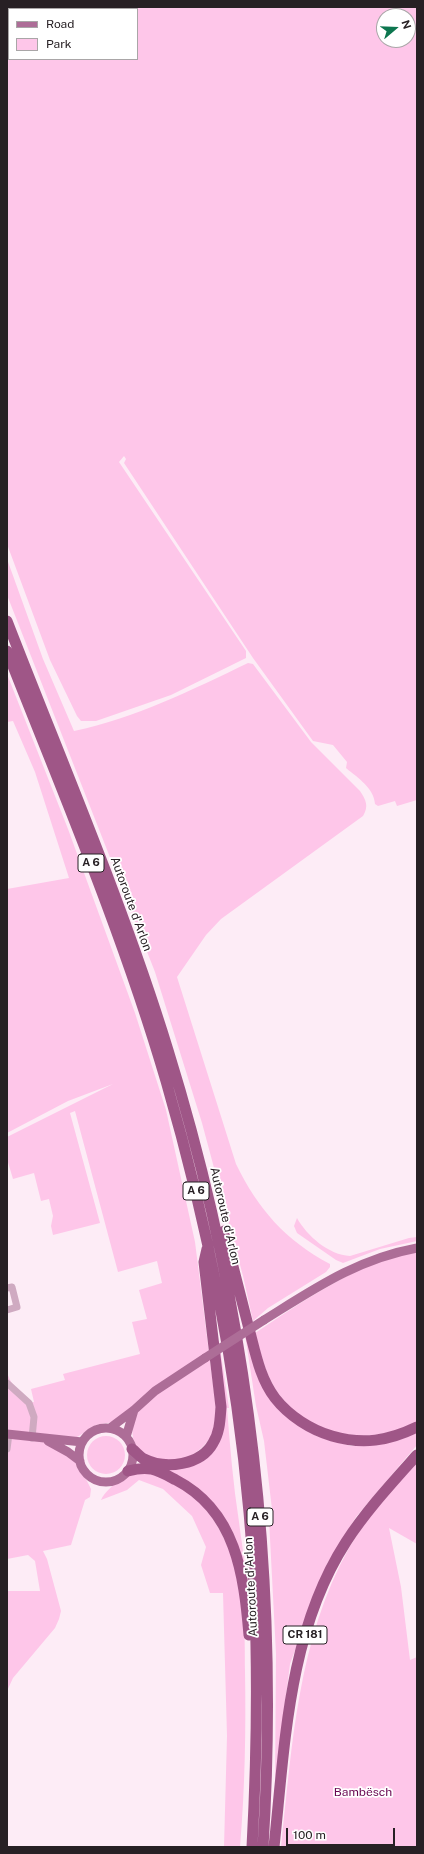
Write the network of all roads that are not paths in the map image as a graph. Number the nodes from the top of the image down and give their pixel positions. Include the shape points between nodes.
1 (7, 621) edge
2 (7, 651) edge
3 (207, 1190) junction
4 (209, 1244) junction
5 (417, 1248) edge
6 (7, 1288) edge
7 (7, 1310) edge
8 (7, 1383) edge
9 (134, 1410) junction
10 (417, 1427) edge
11 (110, 1428) junction
12 (8, 1434) edge
13 (126, 1437) junction
14 (32, 1438) junction
15 (45, 1439) junction
16 (82, 1442) junction
17 (7, 1449) edge
18 (132, 1449) junction
19 (417, 1455) edge
20 (80, 1461) junction
21 (128, 1470) junction
22 (257, 1691) junction
23 (252, 1847) edge
24 (263, 1847) edge
25 (274, 1847) edge

1 - 3 highway, Autoroute d'Arlon / A 6 via 130,936 168,1050
2 - 4 highway, Autoroute d'Arlon / A 6 via 79,832 143,1006 182,1138
3 - 10 highway, A 6 via 220,1217 261,1372 275,1398 296,1418 318,1432 351,1442 378,1441 404,1434
3 - 24 highway, Autoroute d'Arlon / A 6 via 232,1306 260,1511 268,1691
4 - 18 highway via 204,1262 221,1407 219,1428 214,1442 207,1451 184,1463 172,1464 144,1459
4 - 22 highway, Autoroute d'Arlon / A 6 via 234,1384 249,1512
5 - 9 main road, bridge via 382,1256 345,1271 155,1390
6 - 7 street via 12,1287 17,1308
8 - 14 street via 29,1403 34,1417
9 - 11 main road
9 - 13 main road
11 - 13 main road via 122,1432
11 - 16 main road via 94,1430
12 - 14 main road
12 - 17 street
13 - 18 main road
14 - 15 main road
15 - 16 main road
15 - 20 main road
16 - 20 main road
18 - 21 main road
19 - 25 highway, CR 181 via 361,1521 346,1543 314,1604 293,1690
20 - 21 main road via 87,1474 100,1481 115,1480
21 - 22 highway, A 6 via 148,1467 181,1482 208,1504 222,1524 241,1571 246,1603 250,1668
22 - 23 highway, Autoroute d'Arlon / A 6

